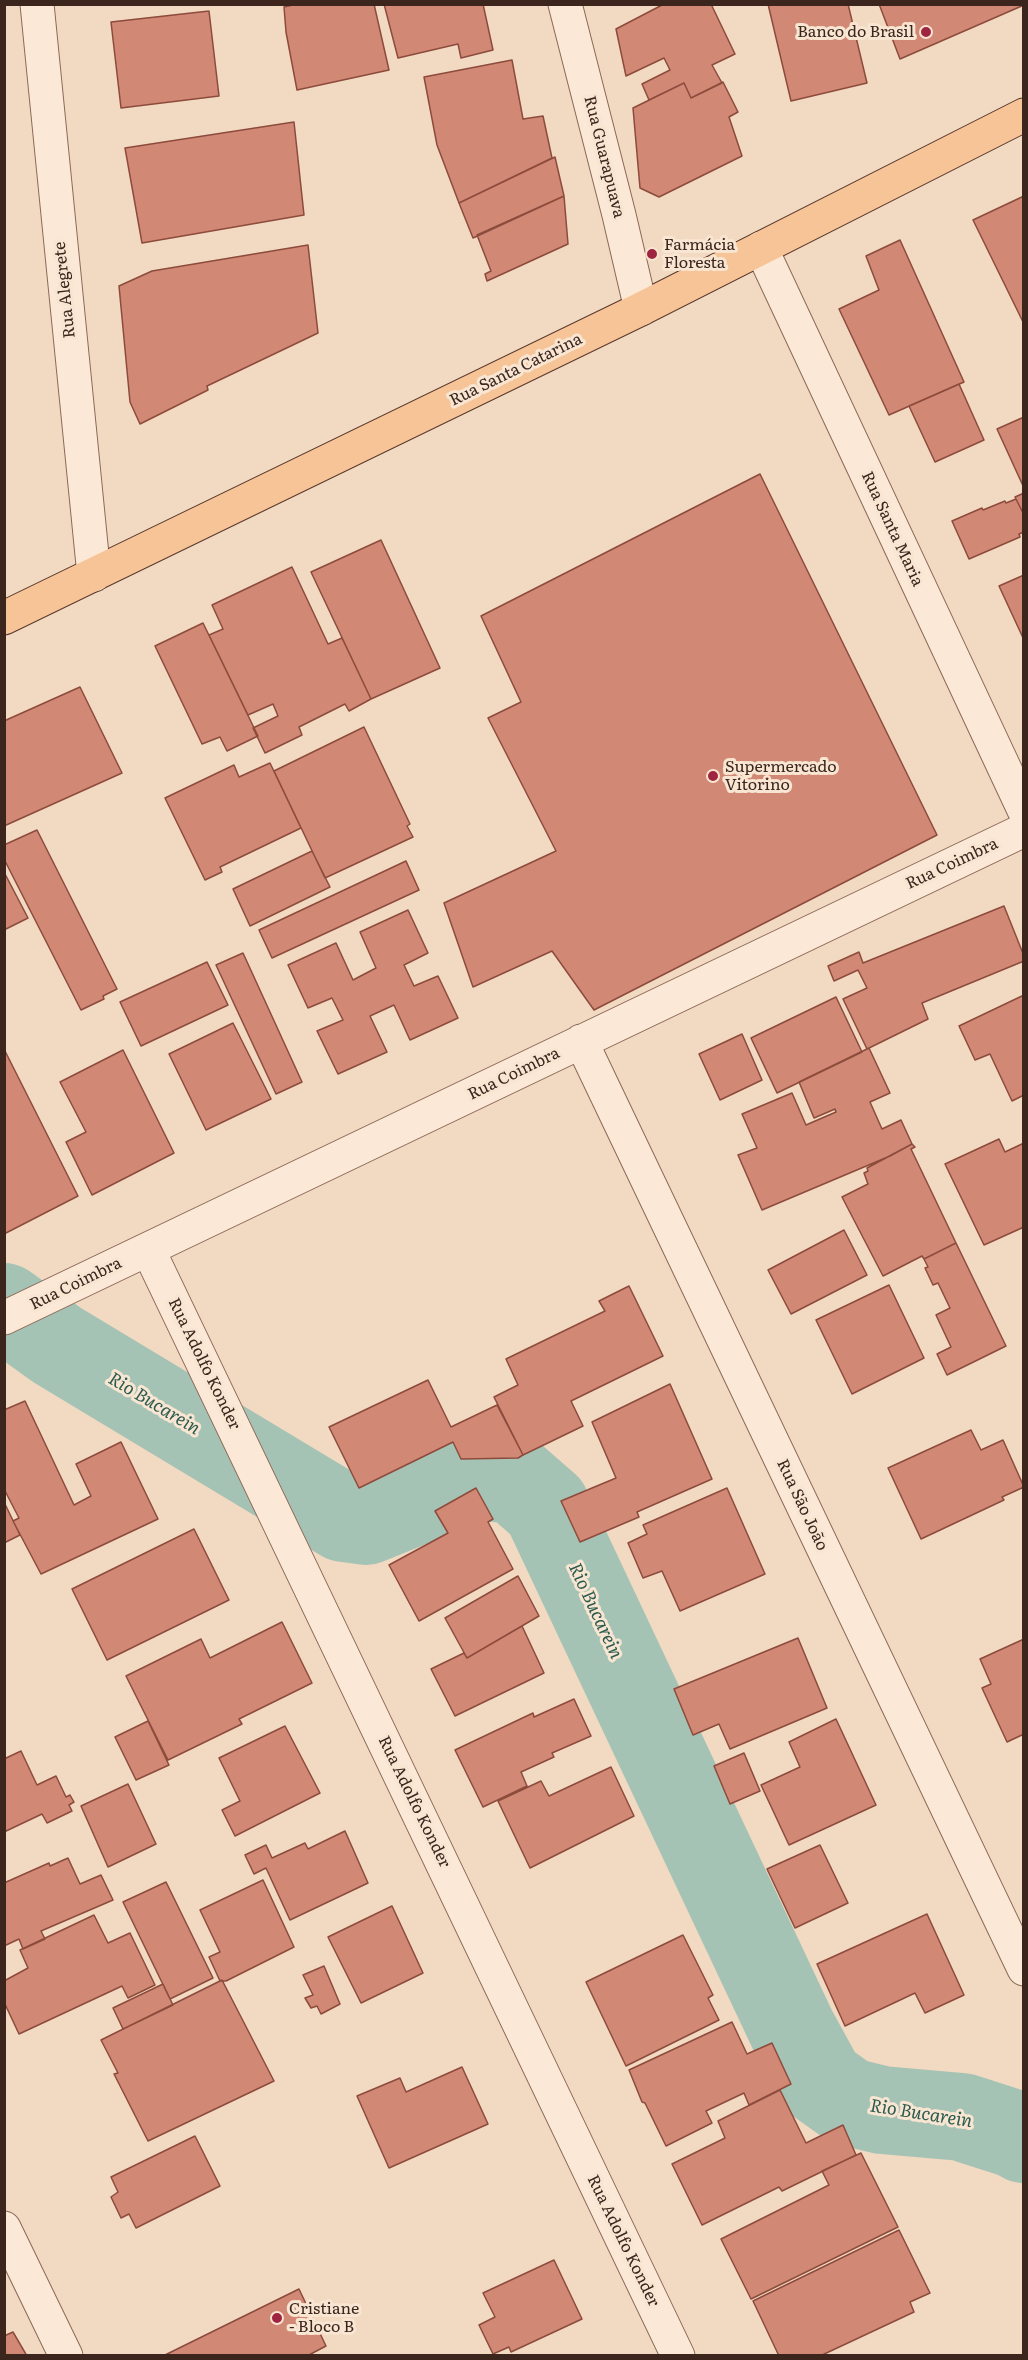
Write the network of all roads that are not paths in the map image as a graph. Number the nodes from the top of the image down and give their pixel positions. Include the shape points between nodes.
1 (37, 4) edge
2 (565, 4) edge
3 (1023, 116) edge
4 (761, 248) junction
5 (641, 309) junction
6 (94, 575) junction
7 (4, 618) edge
8 (1023, 810) edge
9 (1023, 830) edge
10 (581, 1041) junction
11 (148, 1250) junction
12 (4, 1318) edge
13 (1023, 1969) edge
14 (4, 2228) edge
15 (66, 2355) edge
16 (678, 2355) edge

1 - 6 street, Rua Alegrete
2 - 5 street, Rua Guarapuava
3 - 4 main road, Rua Santa Catarina
4 - 5 main road, Rua Santa Catarina
4 - 8 street, Rua Santa Maria
5 - 6 main road, Rua Santa Catarina
6 - 7 main road, Rua Santa Catarina
9 - 10 street, Rua Coimbra
10 - 11 street, Rua Coimbra
10 - 13 street, Rua São João
11 - 12 street, Rua Coimbra
11 - 16 street, Rua Adolfo Konder
14 - 15 street

